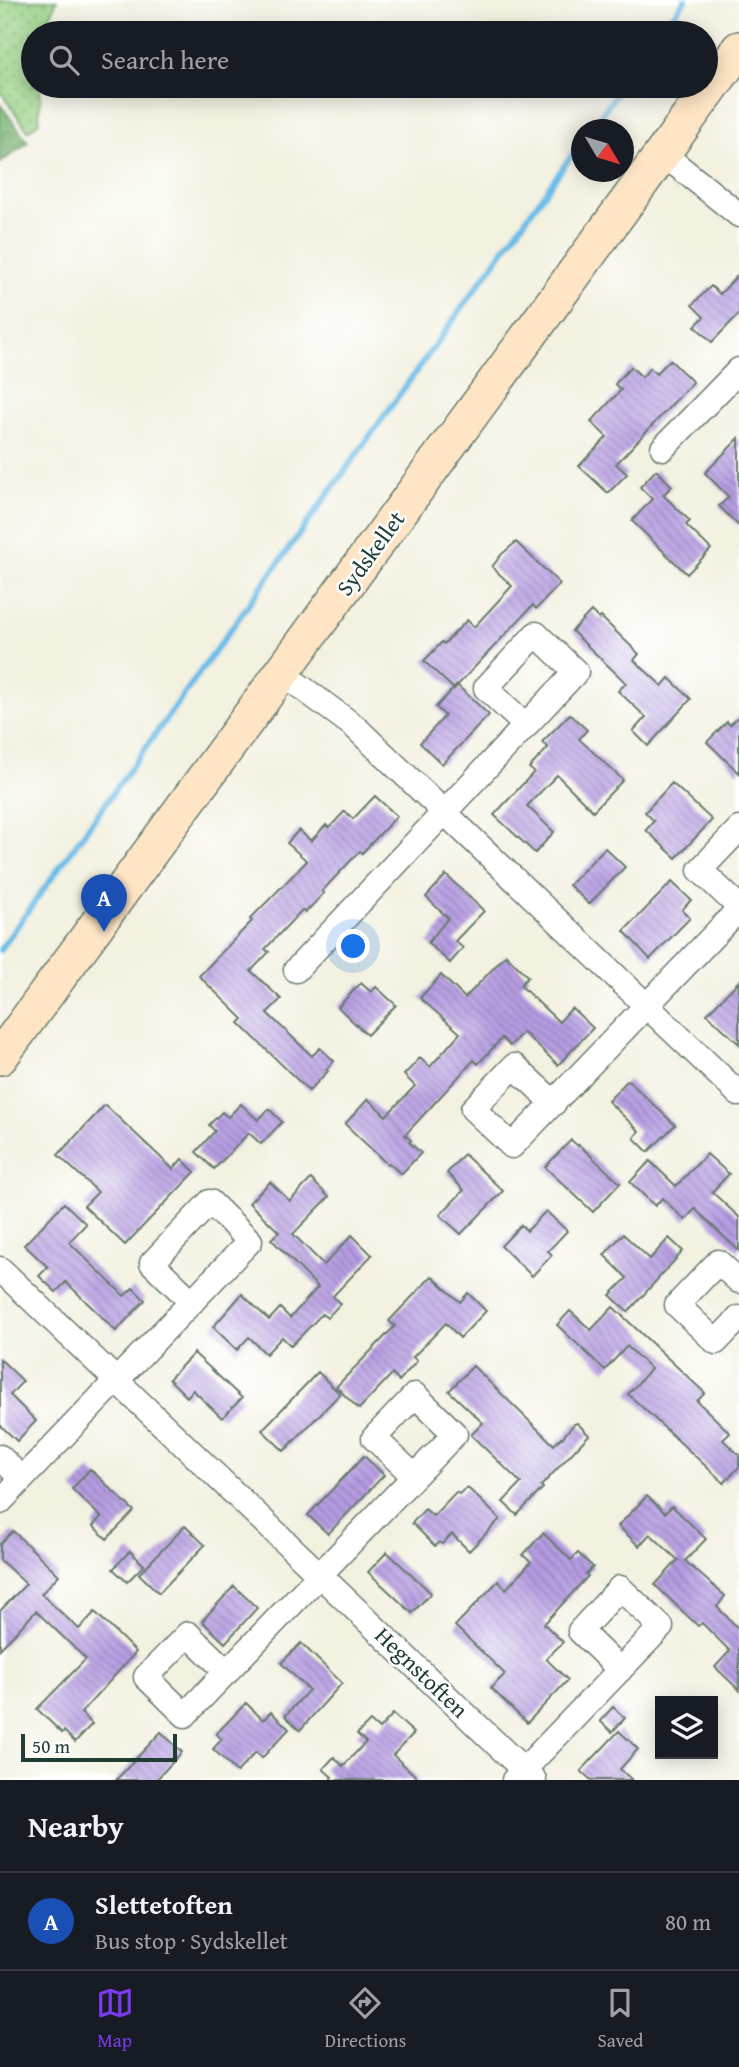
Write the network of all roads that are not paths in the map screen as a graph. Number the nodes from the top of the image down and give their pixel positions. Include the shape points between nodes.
1 (739, 49) edge
2 (718, 77) edge
3 (703, 98) edge
4 (662, 153) junction
5 (739, 215) edge
6 (739, 370) edge
7 (663, 448) dead end
8 (282, 673) junction
9 (526, 726) dead end
10 (444, 813) junction
11 (739, 829) edge
12 (739, 908) edge
13 (296, 970) dead end
14 (646, 1006) junction
15 (0, 1057) edge
16 (739, 1094) edge
17 (554, 1103) dead end
18 (0, 1269) edge
19 (739, 1281) edge
20 (192, 1301) dead end
21 (739, 1318) edge
22 (117, 1380) junction
23 (0, 1457) edge
24 (414, 1476) dead end
25 (22, 1479) junction
26 (0, 1502) edge
27 (320, 1574) junction
28 (620, 1670) dead end
29 (227, 1672) dead end
30 (524, 1777) edge

1 - 2 street, Sydskellet
3 - 4 street, Sydskellet
4 - 5 street
4 - 8 street, Sydskellet
6 - 7 street
8 - 10 street via 354,726
8 - 15 street, Sydskellet
9 - 10 street
10 - 13 street
10 - 14 street
11 - 12 street via 700,870
12 - 14 street
14 - 16 street
14 - 17 street
18 - 22 street, Hegnstoften
19 - 21 street via 718,1262 677,1305 716,1342
20 - 22 street
22 - 25 street
22 - 27 street, Hegnstoften
23 - 25 street
24 - 27 street
25 - 26 street
27 - 29 street
27 - 30 street, Hegnstoften
28 - 30 street, Hegnstoften

